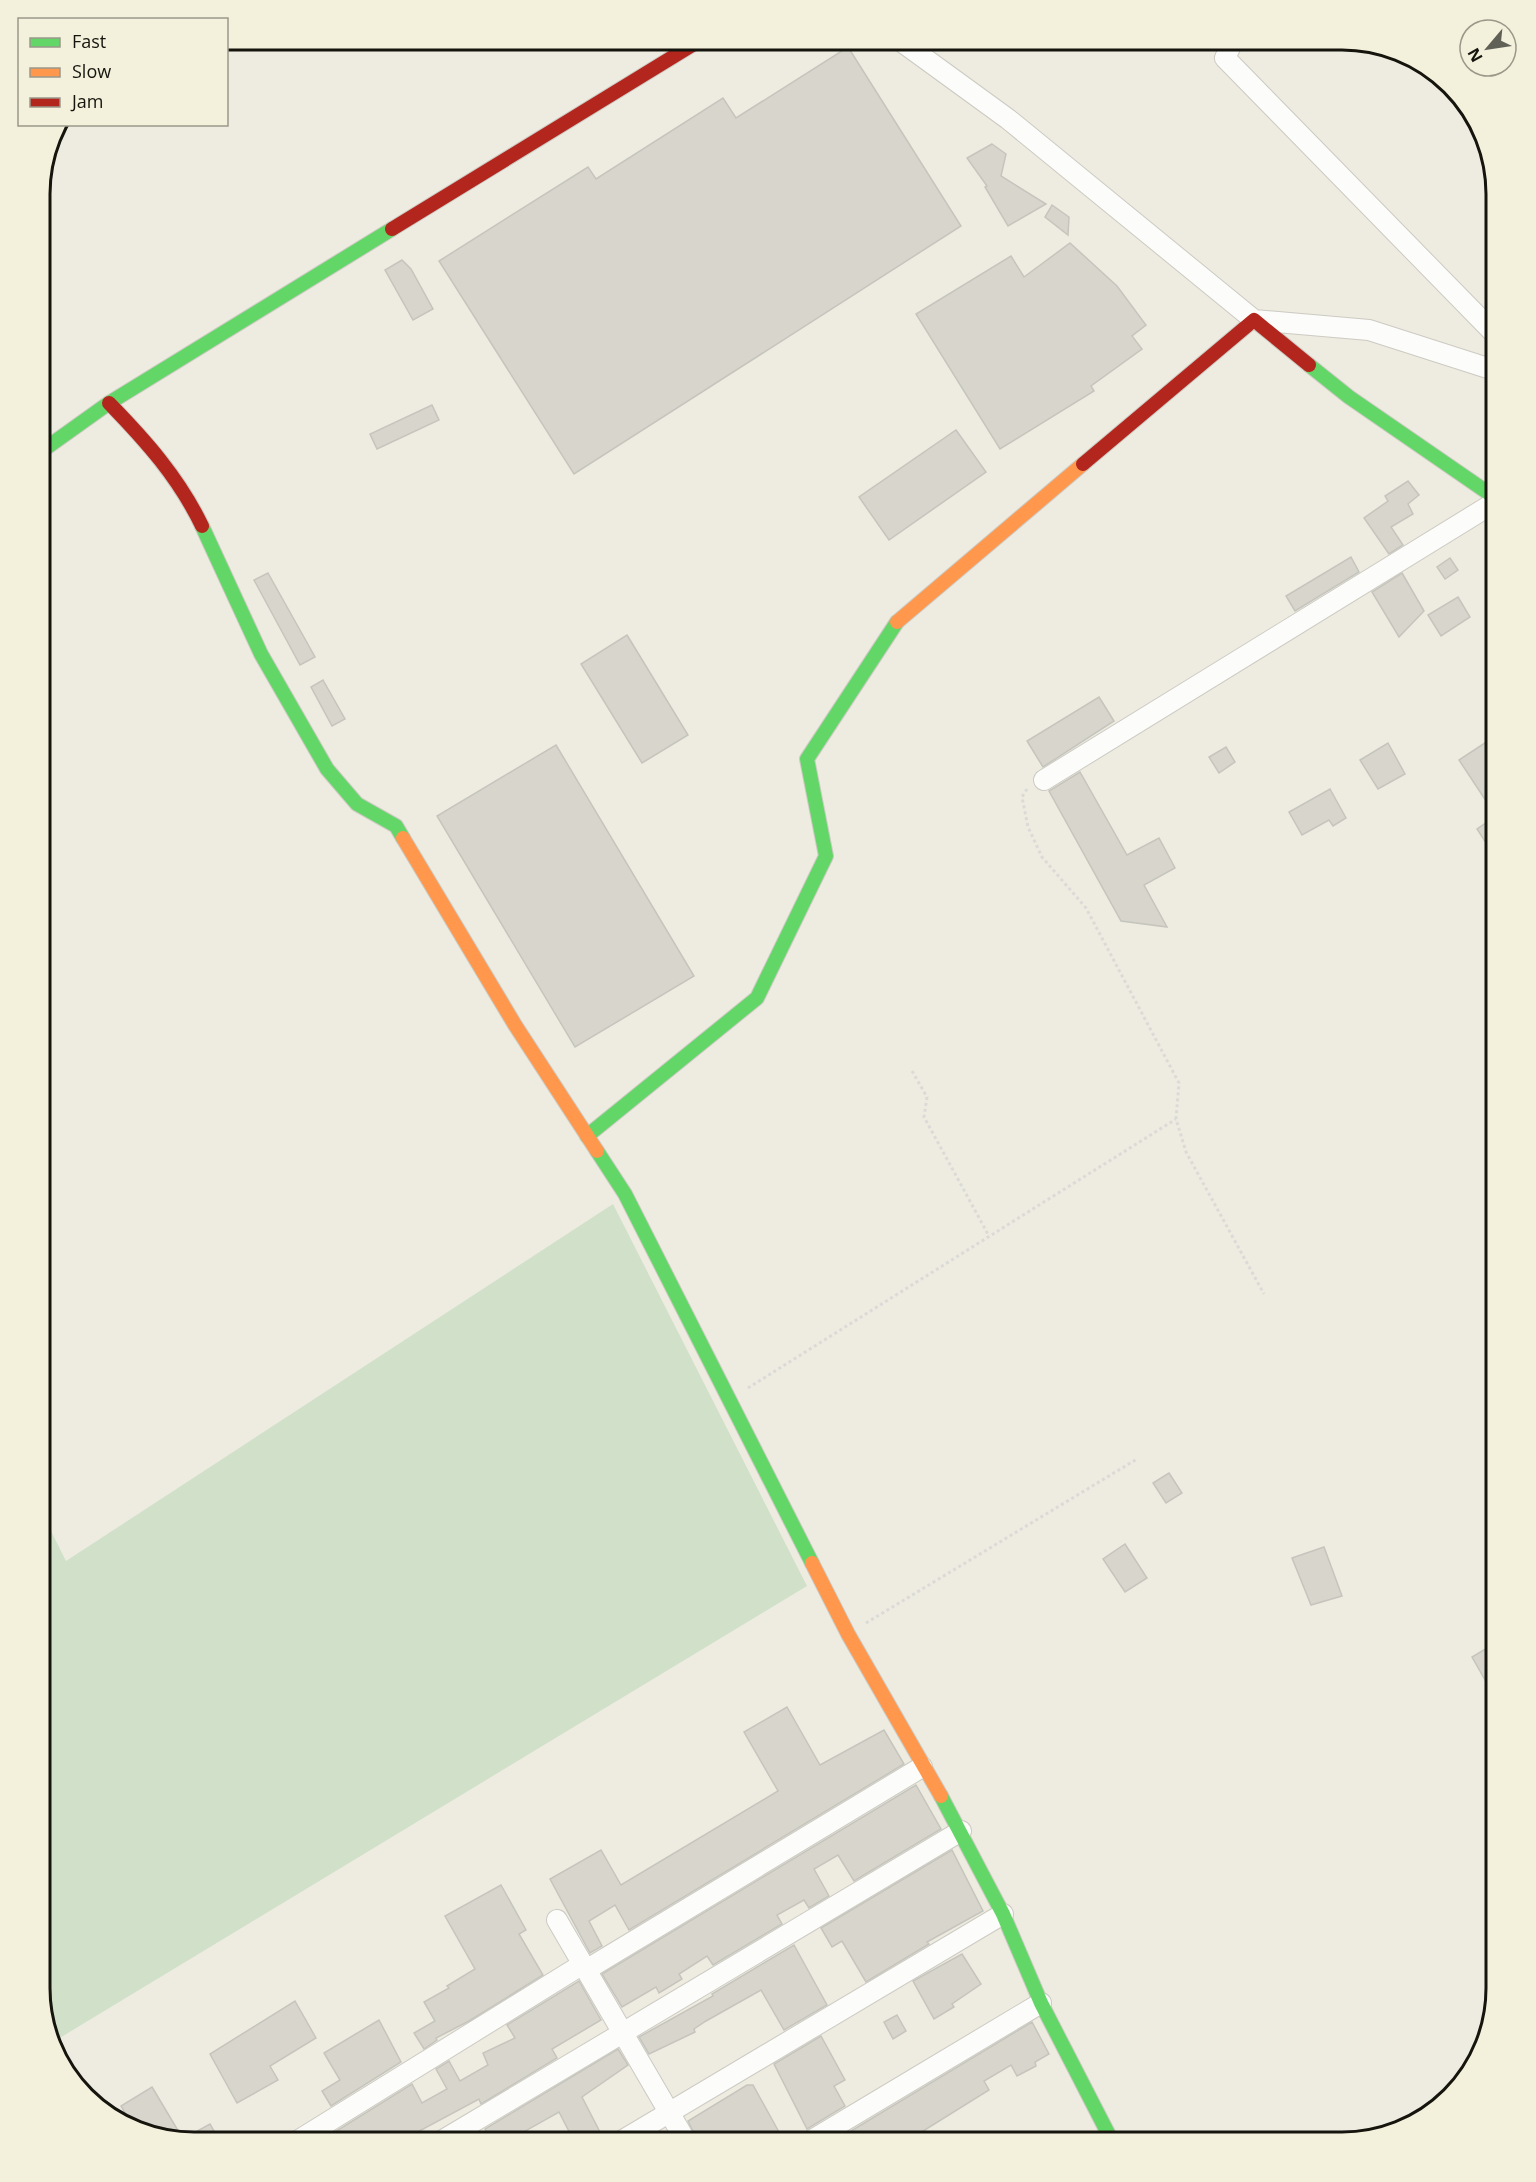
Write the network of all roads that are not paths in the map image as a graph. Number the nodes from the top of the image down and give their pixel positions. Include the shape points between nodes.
1 (684, 50) edge
2 (913, 50) edge
3 (1229, 50) edge
4 (1254, 320) junction
5 (1486, 325) edge
6 (1486, 367) edge
7 (107, 405) junction
8 (50, 438) edge
9 (50, 445) edge
10 (1486, 492) edge
11 (1486, 507) edge
12 (1044, 780) road end
13 (587, 1136) junction
14 (922, 1767) junction
15 (961, 1831) junction
16 (1003, 1914) junction
17 (557, 1920) dead end
18 (584, 1967) junction
19 (1041, 2003) junction
20 (624, 2033) junction
21 (670, 2113) junction
22 (312, 2132) edge
23 (457, 2132) edge
24 (637, 2132) edge
25 (681, 2132) edge
26 (825, 2132) edge
27 (1107, 2132) edge

1 - 7 street
2 - 4 street via 1008,119
3 - 5 street via 1225,58
4 - 6 street via 1369,330
4 - 10 street via 1349,397
4 - 13 street via 894,624 807,759 826,856 757,998
7 - 8 street
7 - 9 street
7 - 13 street via 153,448 187,495 261,654 327,769 357,804 396,826 514,1025
11 - 12 street
13 - 14 street via 625,1194 848,1634
14 - 15 street
14 - 18 street
15 - 16 street
15 - 20 street
16 - 19 street
16 - 21 street
17 - 18 street
18 - 20 street
18 - 22 street
19 - 26 street
19 - 27 street
20 - 21 street
20 - 23 street
21 - 24 street
21 - 25 street

